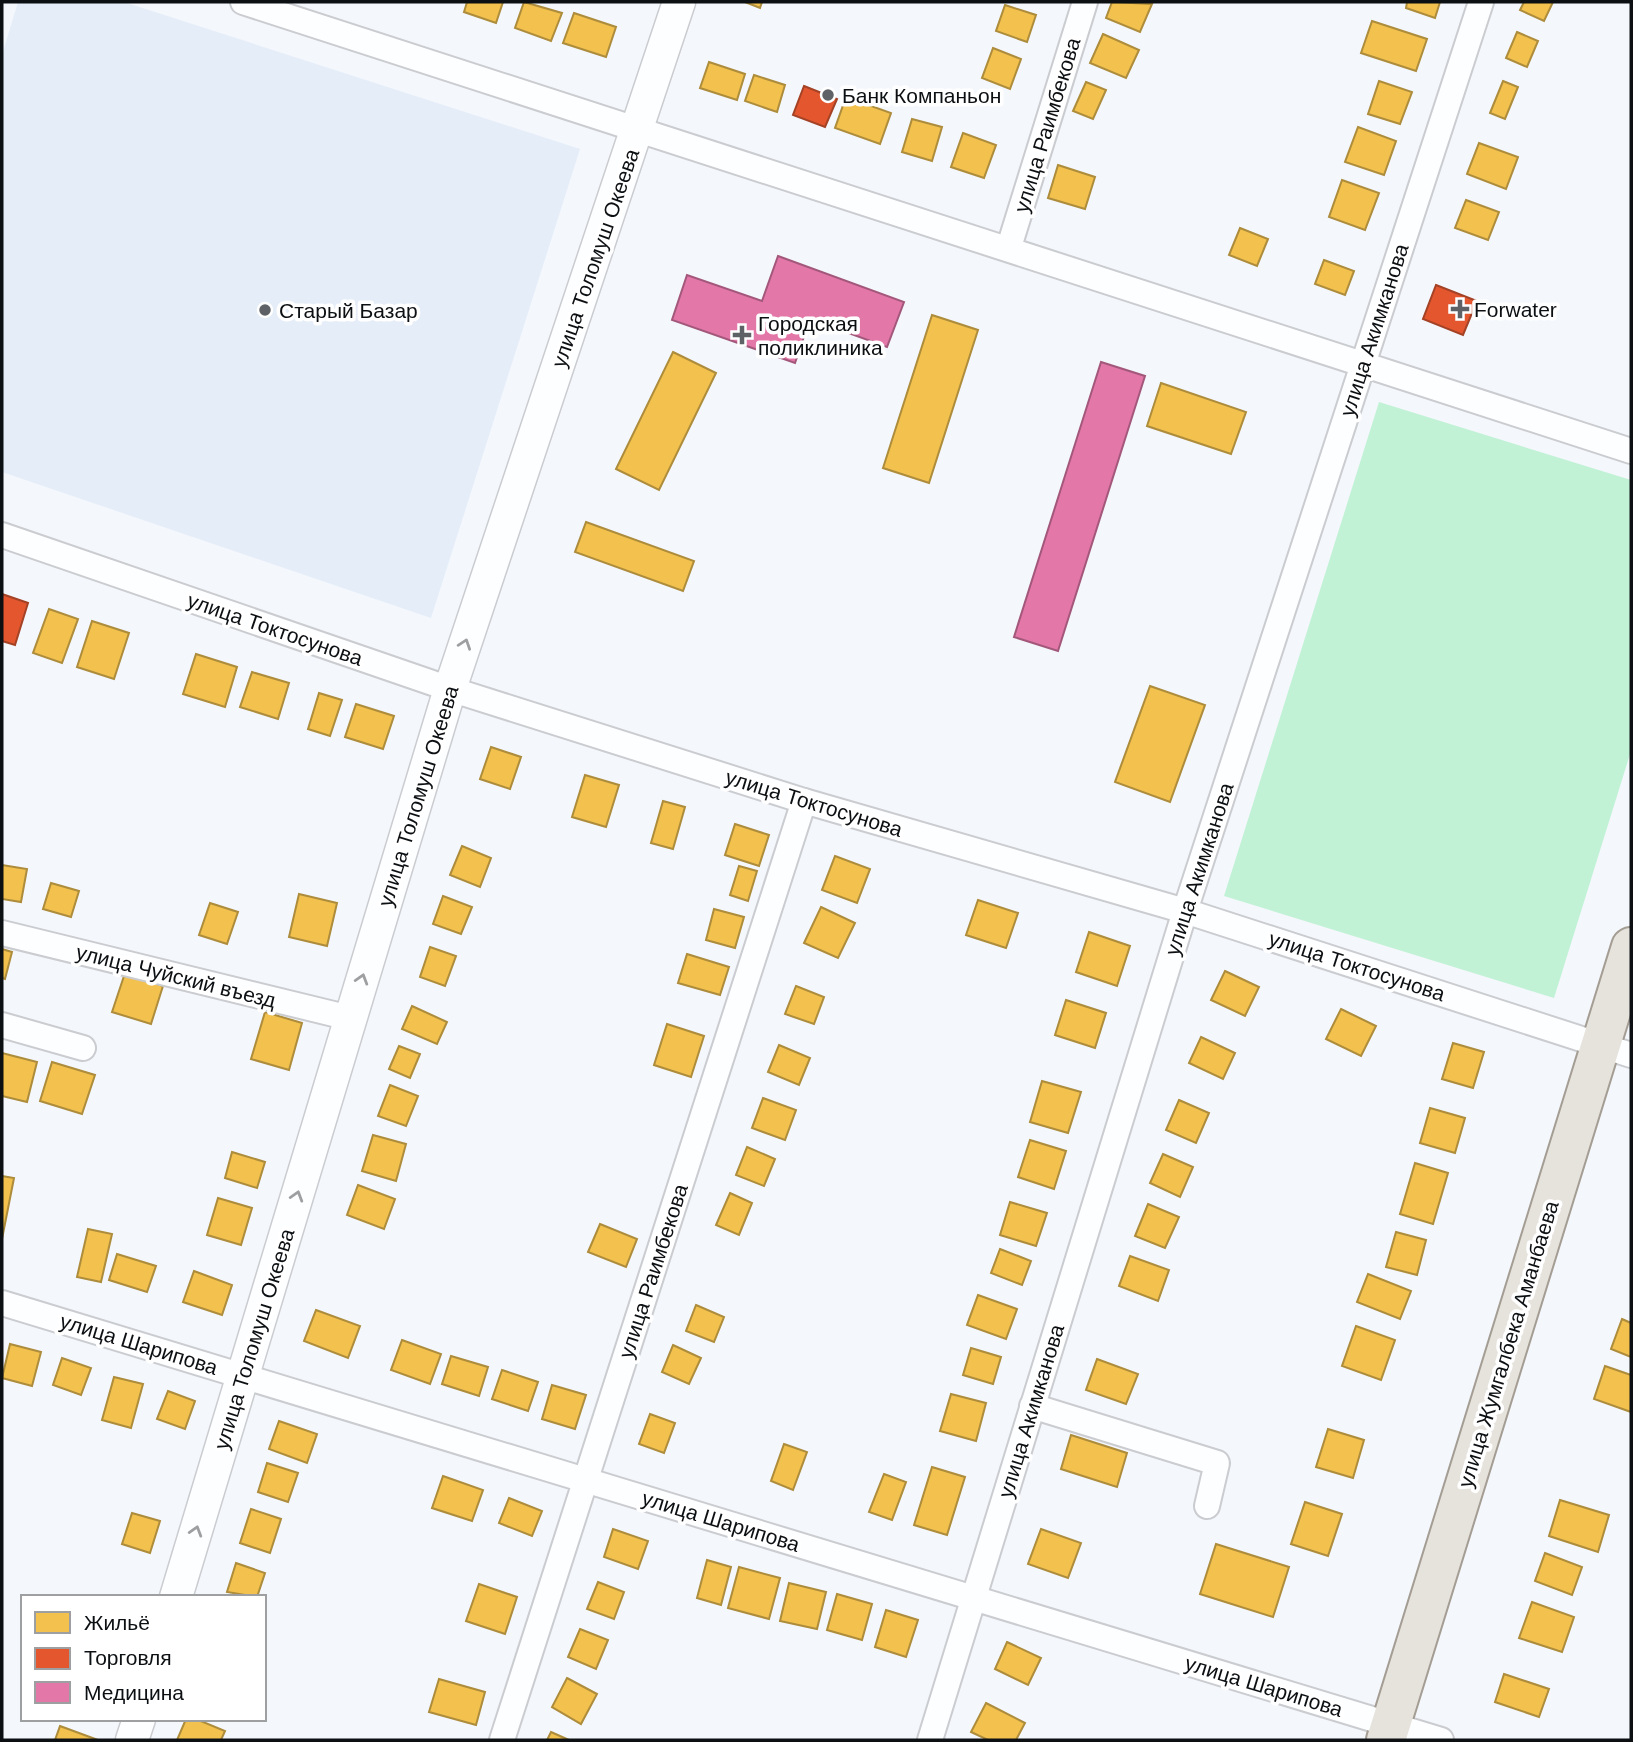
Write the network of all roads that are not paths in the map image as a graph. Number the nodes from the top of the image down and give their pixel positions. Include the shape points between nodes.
1 (243, 2) edge
2 (679, 2) edge
3 (1085, 2) edge
4 (1481, 2) edge
5 (282, 8) edge
6 (638, 129) junction
7 (1009, 247) junction
8 (1363, 363) junction
9 (1631, 451) edge
10 (2, 535) edge
11 (450, 689) junction
12 (804, 801) junction
13 (1185, 911) junction
14 (2, 933) edge
15 (1631, 947) edge
16 (350, 1018) junction
17 (2, 1025) edge
18 (83, 1048) dead end
19 (1616, 1050) edge
20 (2, 1303) edge
21 (243, 1376) junction
22 (1032, 1406) junction
23 (586, 1480) junction
24 (1207, 1506) dead end
25 (177, 1595) edge
26 (975, 1598) junction
27 (138, 1721) edge
28 (1388, 1733) edge
29 (132, 1740) edge
30 (502, 1740) edge
31 (930, 1740) edge
32 (1441, 1740) edge

1 - 5 street
2 - 6 street, улица Толомуш Океева
3 - 7 street, улица Раимбекова
4 - 8 street, улица Акимканова
5 - 6 street
6 - 7 street
11 -> 6 street, улица Толомуш Океева
7 - 8 street
8 - 9 street
8 - 13 street, улица Акимканова
10 - 11 street, улица Токтосунова
11 - 12 street, улица Токтосунова
16 -> 11 street, улица Толомуш Океева
12 - 13 street, улица Токтосунова
12 - 23 street, улица Раимбекова
13 - 19 street, улица Токтосунова
13 - 22 street, улица Акимканова
14 - 16 street, улица Чуйский въезд
15 - 19 main road, улица Жумгалбека Аманбаева
21 -> 16 street, улица Толомуш Океева
17 - 18 street
19 - 28 main road, улица Жумгалбека Аманбаева
20 - 21 street, улица Шарипова
21 - 23 street, улица Шарипова
25 -> 21 street, улица Толомуш Океева
22 - 24 street via 1217,1463
22 - 26 street, улица Акимканова
23 - 26 street, улица Шарипова
23 - 30 street, улица Раимбекова
26 - 28 street, улица Шарипова
26 - 31 street, улица Акимканова
27 - 29 street
28 - 32 street, улица Шарипова

